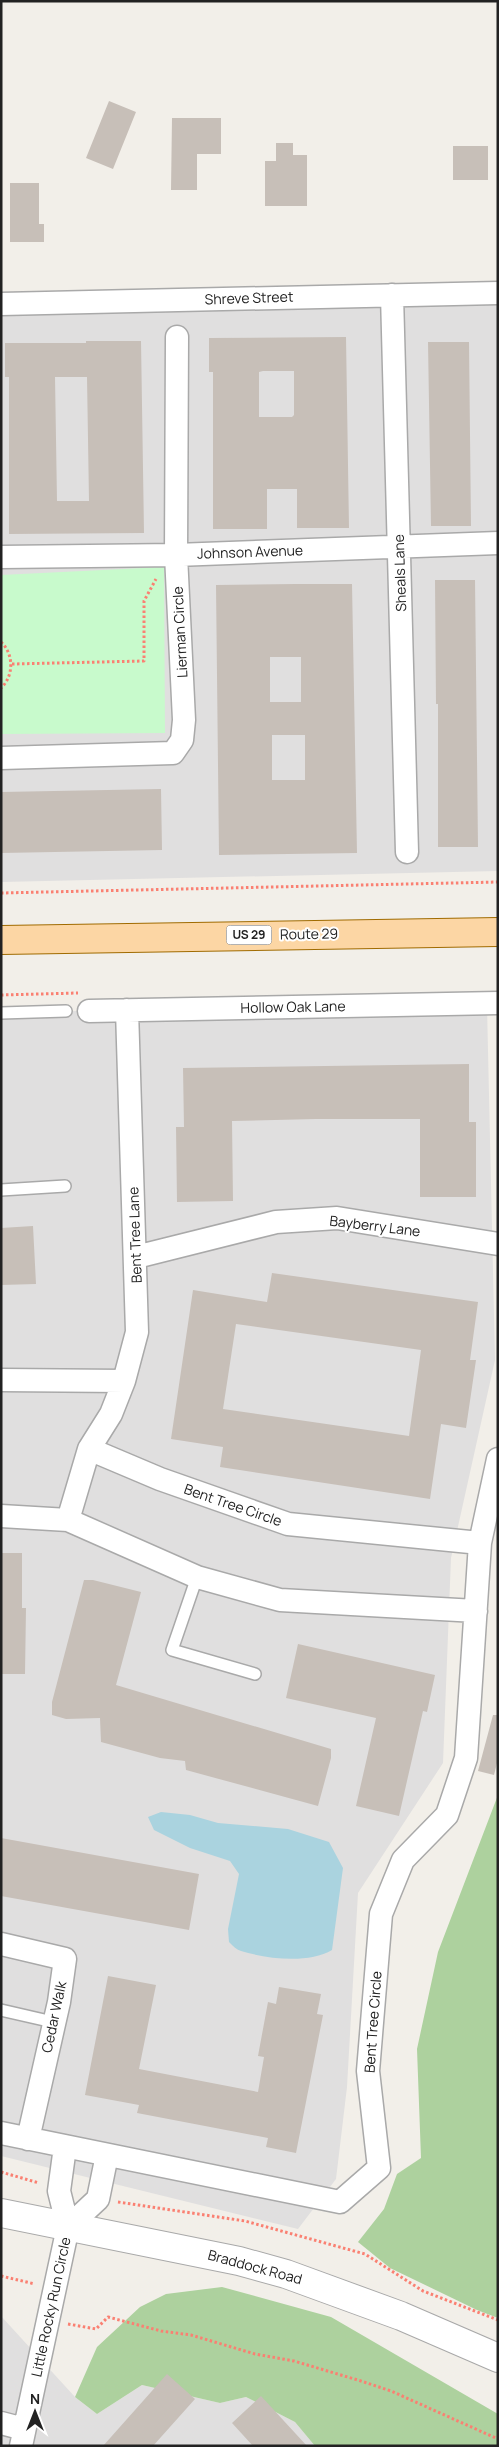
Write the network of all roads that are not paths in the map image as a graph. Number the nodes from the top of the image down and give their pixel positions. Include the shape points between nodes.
1 (498, 293) edge
2 (392, 295) junction
3 (1, 304) edge
4 (177, 337) dead end
5 (498, 543) edge
6 (399, 546) junction
7 (170, 555) junction
8 (1, 557) edge
9 (1, 758) edge
10 (407, 852) dead end
11 (498, 932) edge
12 (1, 940) edge
13 (498, 1004) edge
14 (127, 1010) junction
15 (66, 1011) dead end
16 (89, 1011) dead end
17 (1, 1013) edge
18 (65, 1186) dead end
19 (1, 1190) edge
20 (498, 1244) edge
21 (136, 1257) junction
22 (1, 1380) edge
23 (124, 1381) junction
24 (89, 1449) junction
25 (498, 1459) edge
26 (1, 1516) edge
27 (68, 1520) junction
28 (480, 1543) junction
29 (197, 1577) junction
30 (476, 1612) junction
31 (255, 1674) dead end
32 (1, 1944) edge
33 (1, 2010) edge
34 (53, 2022) junction
35 (1, 2133) edge
36 (28, 2138) junction
37 (65, 2147) junction
38 (107, 2155) junction
39 (1, 2212) edge
40 (68, 2227) junction
41 (498, 2358) edge
42 (1, 2423) edge
43 (23, 2438) edge

1 - 2 street, Shreve Street
2 - 3 street, Shreve Street
2 - 6 street, Sheals Lane
4 - 7 street, Lierman Circle
5 - 6 street, Johnson Avenue
6 - 7 street, Johnson Avenue
6 - 10 street, Sheals Lane
7 - 8 street, Johnson Avenue
7 - 9 street, Lierman Circle via 184,720 182,740 173,753
11 - 12 main road, Route 29 / US 29
13 - 14 street, Hollow Oak Lane
14 - 16 street, Hollow Oak Lane
14 - 21 street, Bent Tree Lane
15 - 17 lane
18 - 19 lane
20 - 21 street, Bayberry Lane via 337,1218 276,1222
21 - 23 street, Bent Tree Lane via 137,1332
22 - 23 street
23 - 24 street, Bent Tree Lane via 111,1414
24 - 27 street
24 - 28 street, Bent Tree Circle via 160,1480 288,1524
25 - 28 street
26 - 27 street
27 - 29 street
28 - 30 street, Bent Tree Circle
29 - 30 street via 280,1600
29 - 31 lane via 172,1650
30 - 38 street, Bent Tree Circle via 466,1758 446,1815 403,1860 381,1914 368,2071 379,2168 340,2202
32 - 34 street, Cedar Walk via 65,1959
33 - 34 lane
34 - 36 street, Cedar Walk
35 - 36 street, Bent Tree Circle
36 - 37 street, Bent Tree Circle
37 - 38 street, Bent Tree Circle
37 - 40 street via 59,2191
38 - 40 street via 98,2199
39 - 40 street, Braddock Road
40 - 41 street, Braddock Road via 239,2261 286,2274 401,2316
40 - 43 street, Little Rocky Run Circle
42 - 43 street

